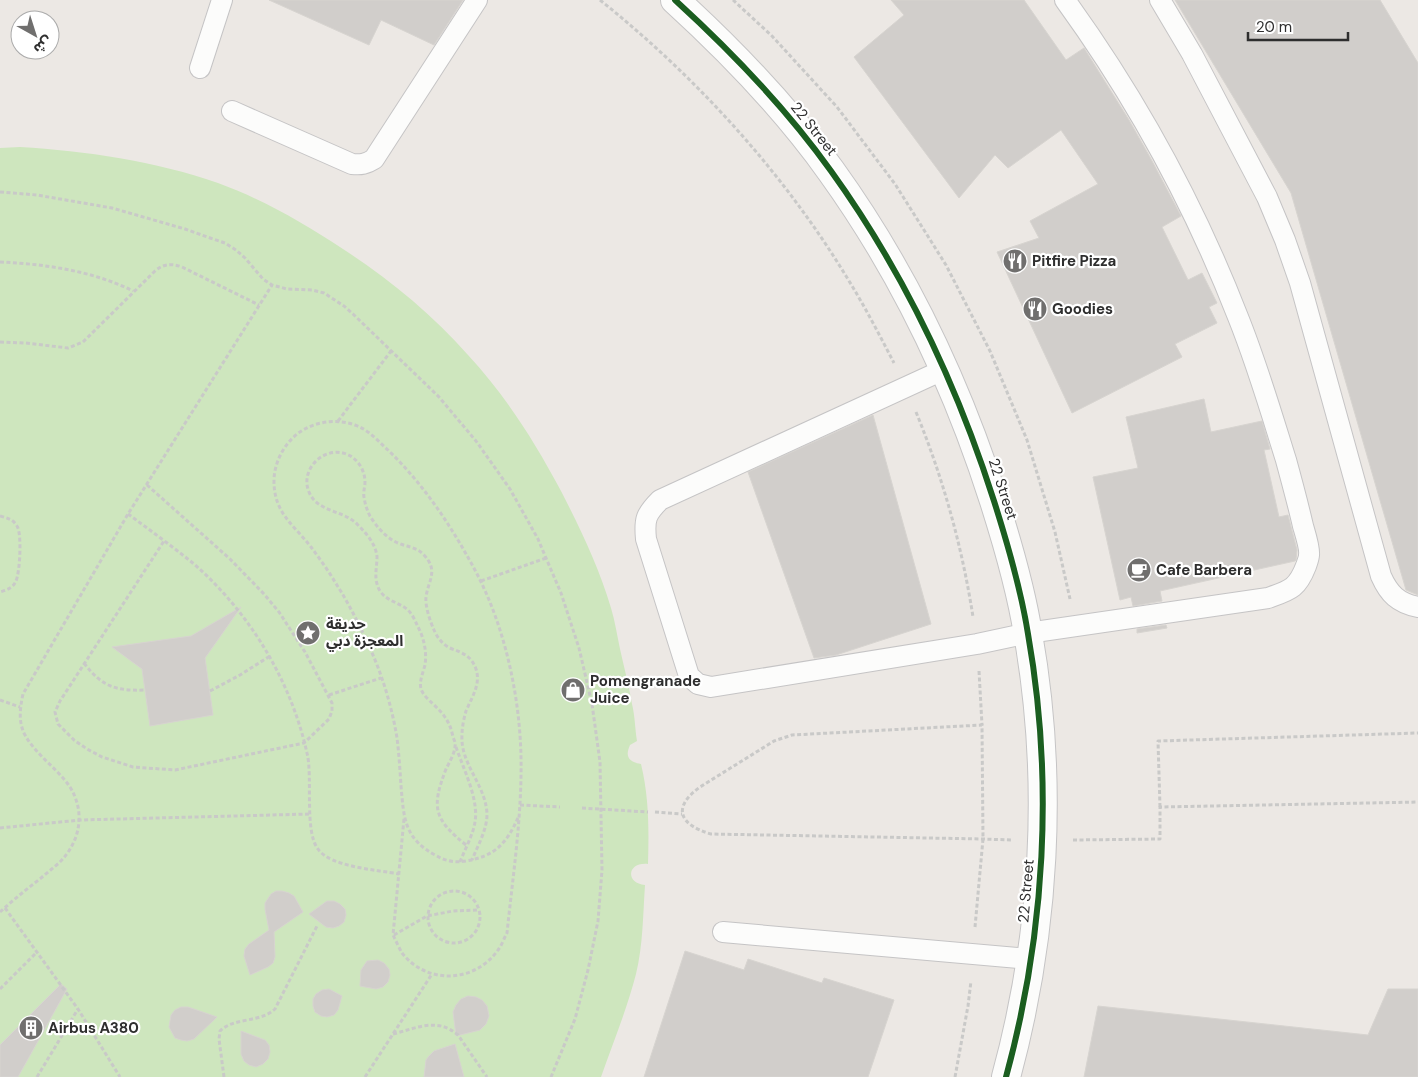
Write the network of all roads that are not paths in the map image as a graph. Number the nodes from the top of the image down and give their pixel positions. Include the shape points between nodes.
1 (222, 0) edge
2 (477, 0) edge
3 (675, 0) edge
4 (1065, 0) edge
5 (1160, 0) edge
6 (200, 68) dead end
7 (232, 111) dead end
8 (943, 370) junction
9 (1418, 607) edge
10 (1028, 634) junction
11 (723, 932) dead end
12 (1030, 959) junction
13 (1006, 1077) edge

1 - 6 lane
2 - 7 lane via 374,159 367,163 352,164
3 - 8 street, 22 Street via 733,54 784,110 831,170 911,300
4 - 10 lane via 1132,101 1208,244 1266,393 1310,555 1301,579 1288,591 1268,598
5 - 9 lane via 1242,147 1285,240 1300,283 1381,576 1397,599
8 - 10 street, 22 Street via 985,472 1016,579
8 - 10 lane via 660,500 650,510 645,524 646,539 688,676 698,684 711,687
10 - 12 street, 22 Street via 1036,685 1043,789 1038,910
11 - 12 lane
12 - 13 street, 22 Street

